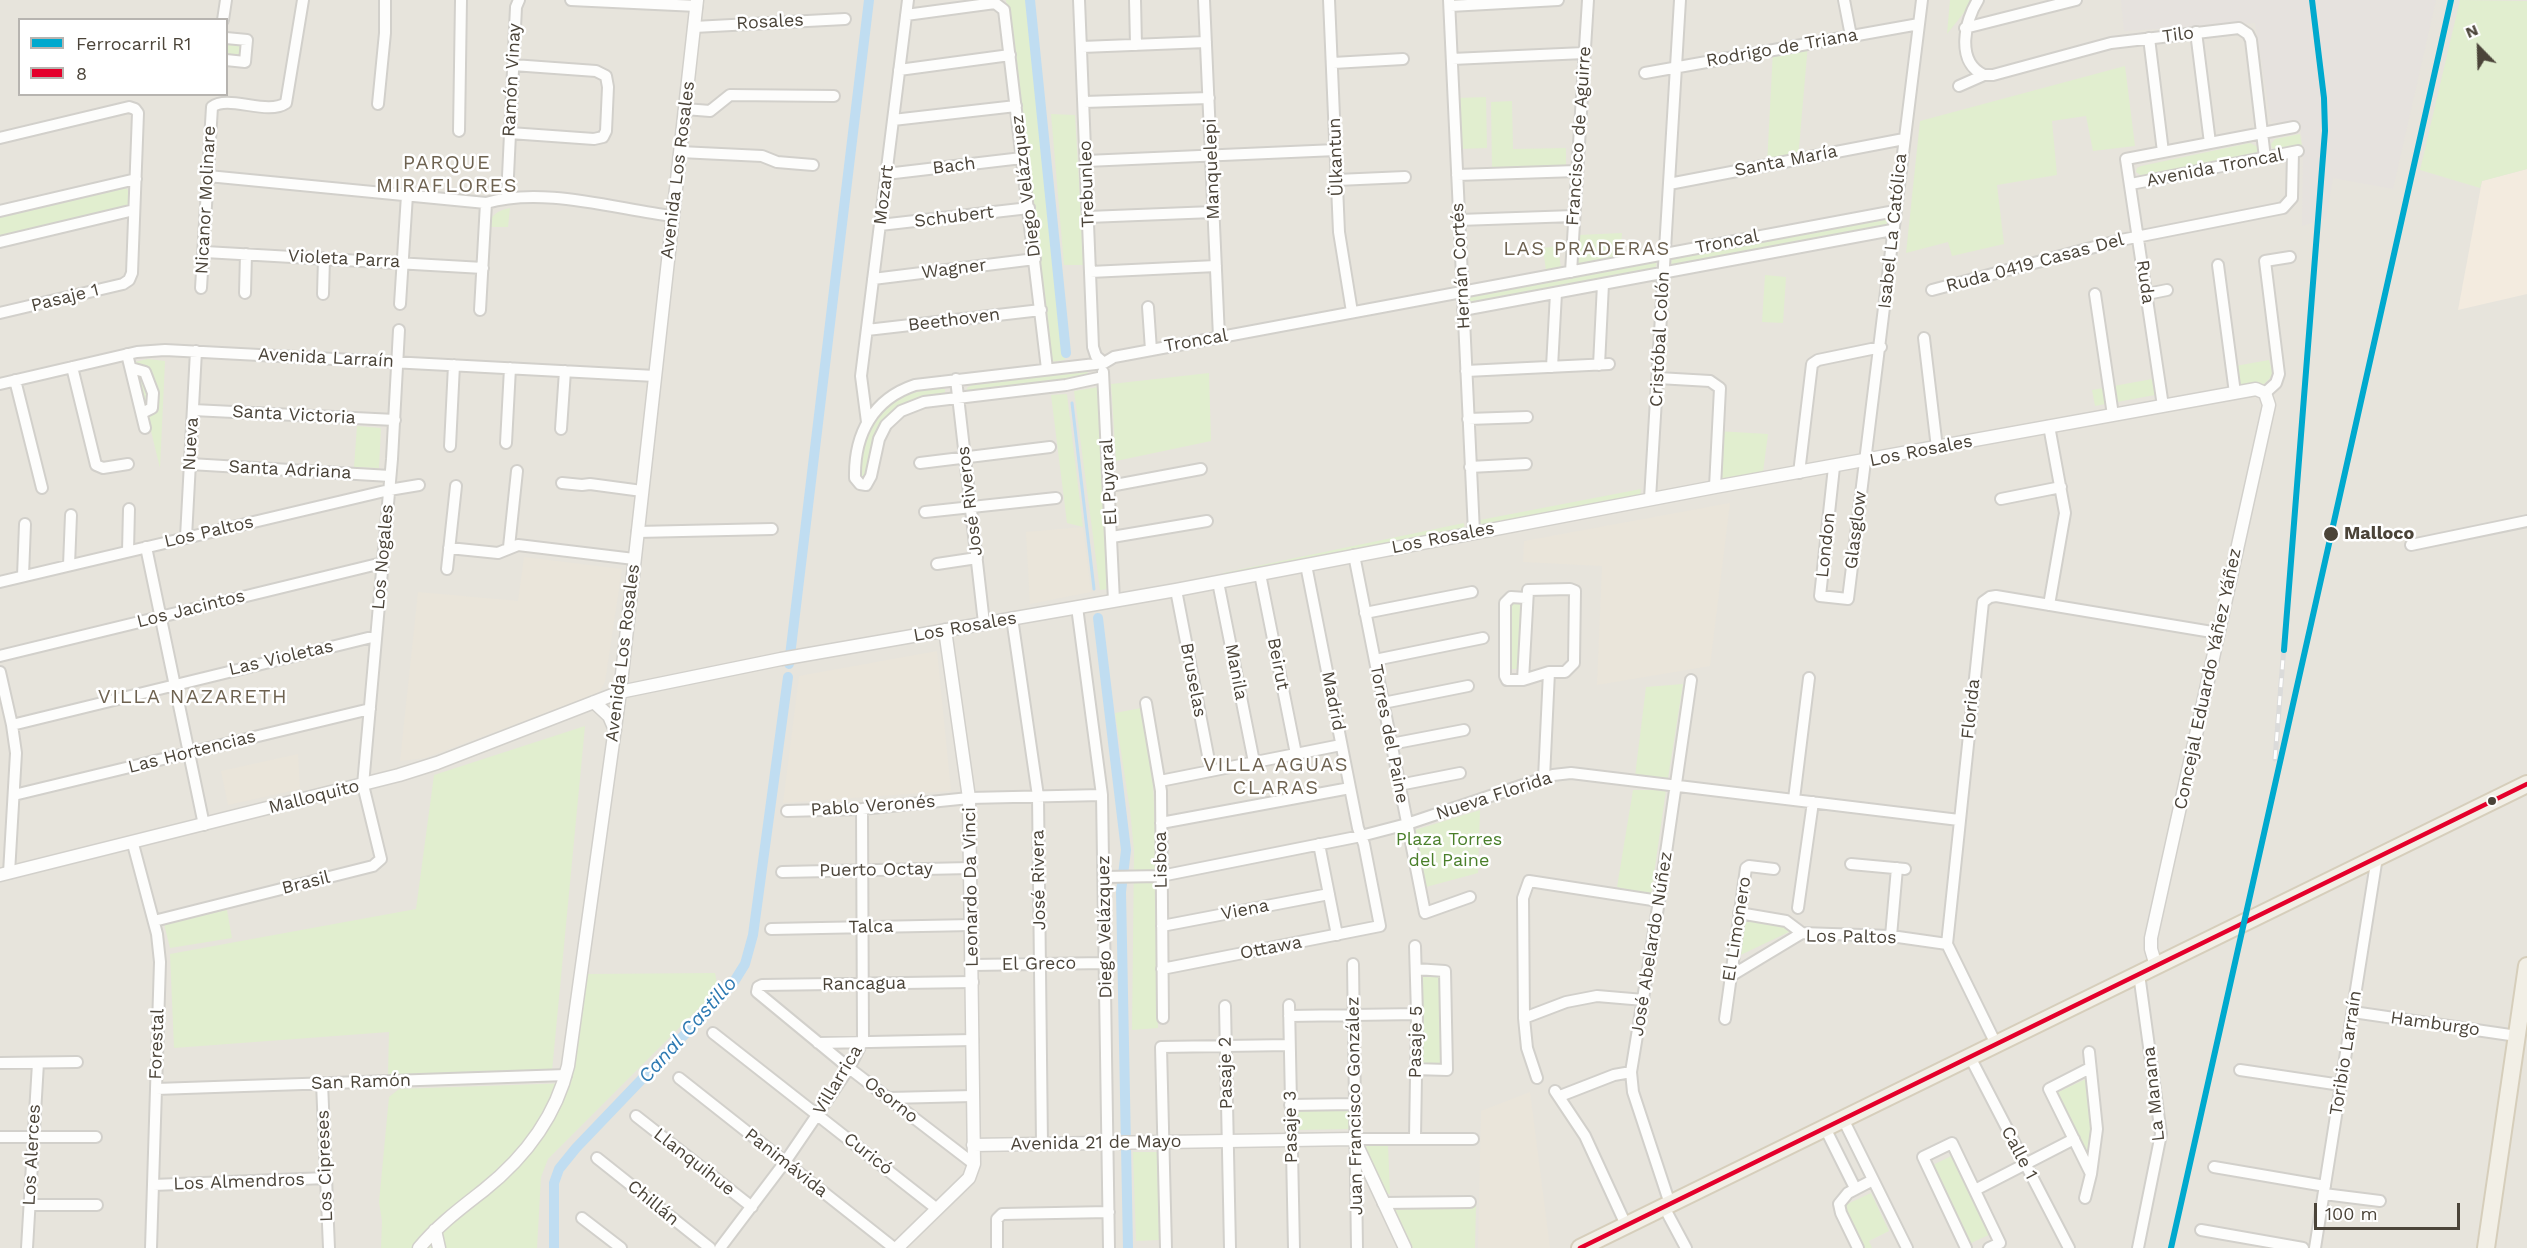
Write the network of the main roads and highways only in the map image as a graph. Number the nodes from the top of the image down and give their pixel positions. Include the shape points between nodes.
1 (2527, 784) edge
2 (2527, 966) edge
3 (1602, 1243) edge
4 (1580, 1248) edge
5 (2486, 1248) edge

1 - 3 main road via 1626,1225
2 - 5 main road
3 - 4 main road

